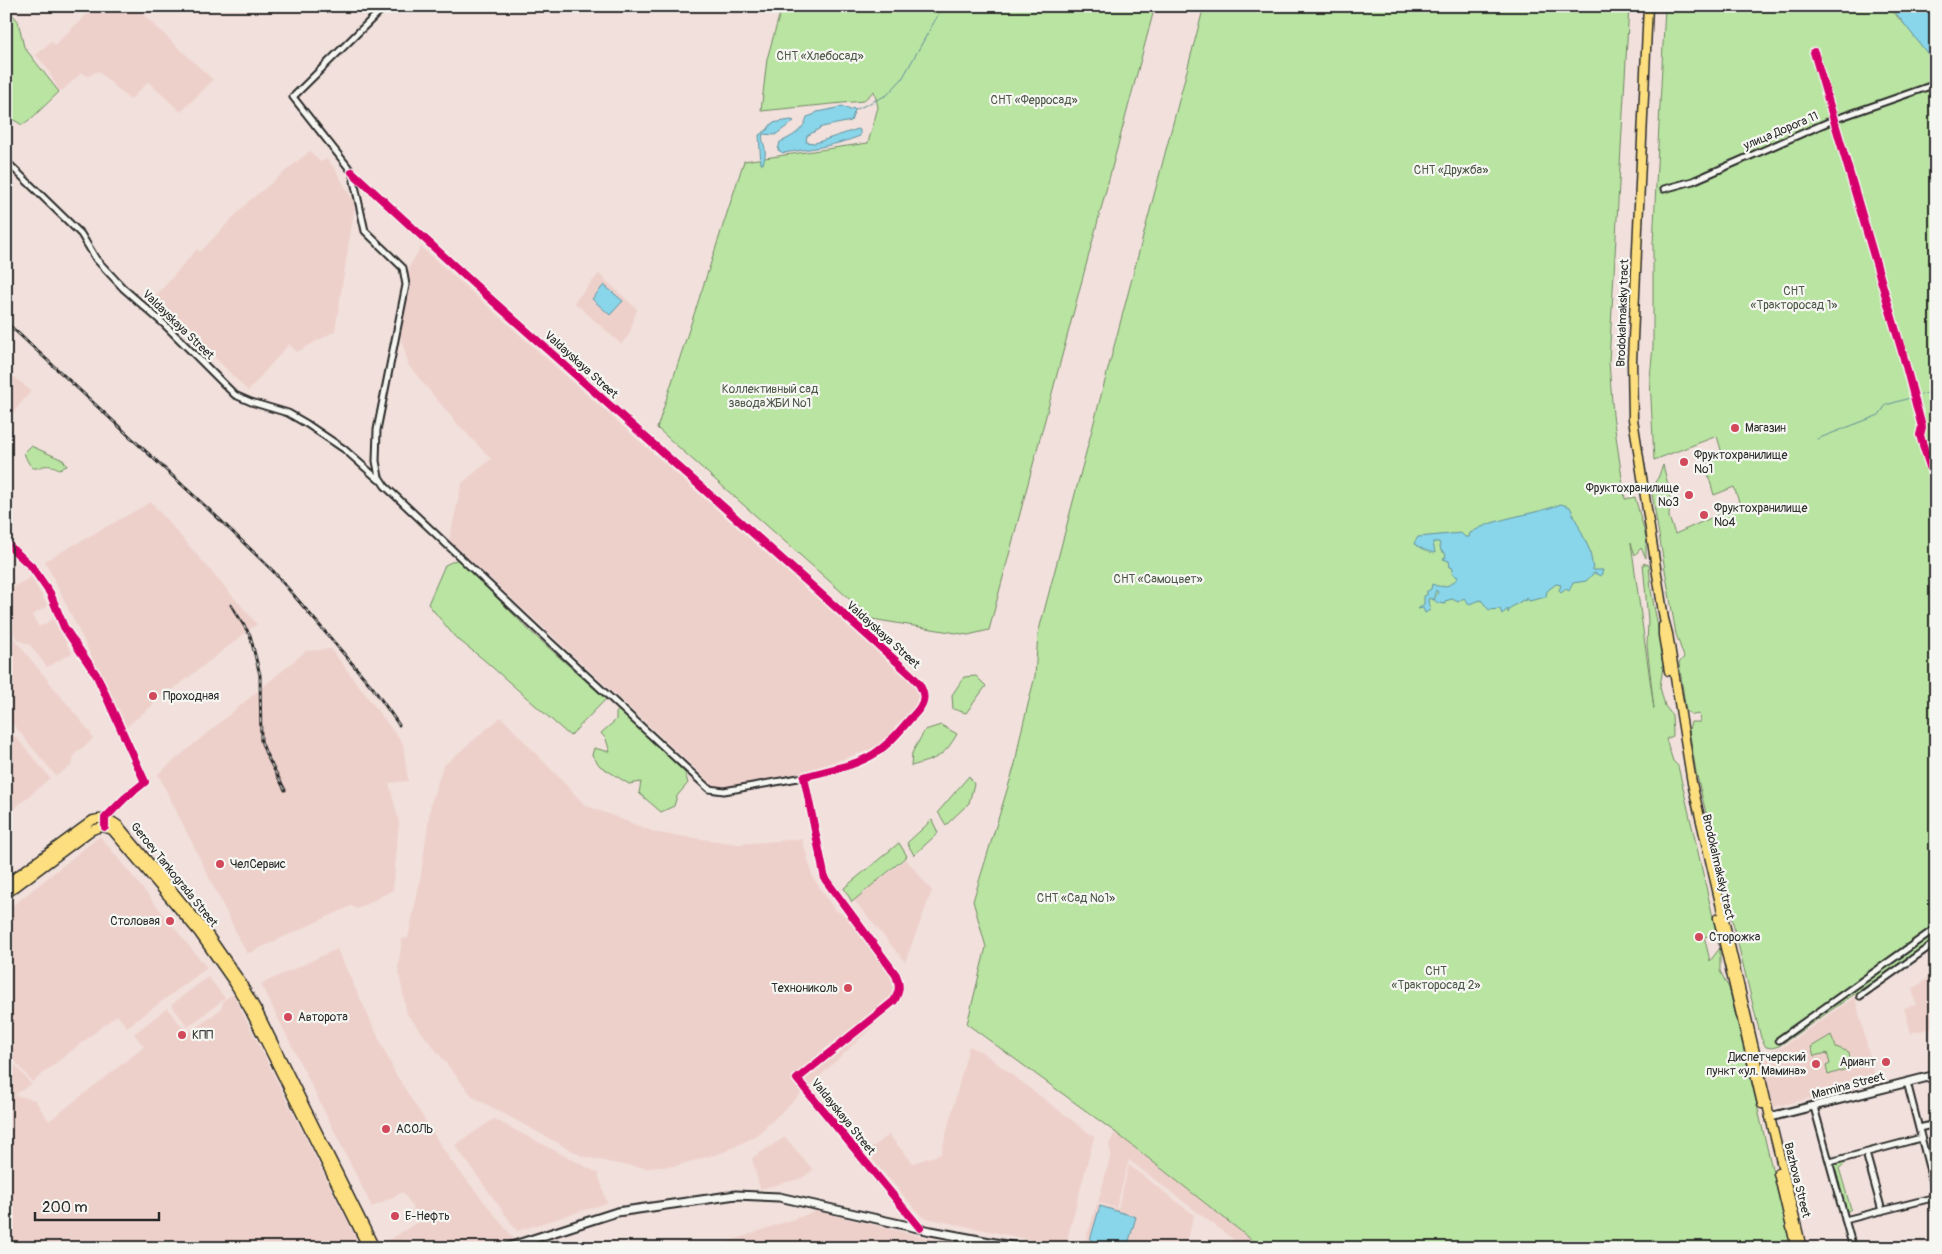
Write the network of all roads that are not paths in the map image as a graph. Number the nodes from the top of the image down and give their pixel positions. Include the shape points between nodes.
1 (385, 6) edge
2 (1648, 6) edge
3 (1814, 52) dead end
4 (1936, 84) edge
5 (1833, 120) junction
6 (6, 161) edge
7 (352, 172) junction
8 (1664, 189) dead end
9 (1936, 485) edge
10 (386, 486) junction
11 (6, 543) edge
12 (804, 777) junction
13 (105, 822) junction
14 (6, 884) edge
15 (6, 894) edge
16 (1936, 928) edge
17 (1936, 942) edge
18 (1860, 996) dead end
19 (1779, 1040) dead end
20 (1936, 1075) edge
21 (1907, 1082) junction
22 (1814, 1107) junction
23 (1767, 1118) junction
24 (1936, 1124) edge
25 (1919, 1128) junction
26 (1921, 1138) junction
27 (1866, 1153) junction
28 (1830, 1162) junction
29 (1936, 1166) edge
30 (1929, 1168) junction
31 (1936, 1196) edge
32 (1882, 1212) junction
33 (1845, 1220) junction
34 (920, 1228) junction
35 (368, 1248) edge
36 (375, 1248) edge
37 (506, 1248) edge
38 (1022, 1248) edge
39 (1796, 1248) edge
40 (1802, 1248) edge
41 (1853, 1248) edge

1 - 7 street via 293,97
2 - 23 main road, Brodokalmaksky tract via 1632,393 1637,451 1685,771
3 - 5 street
4 - 5 street, улица Дорога 11
5 - 8 street, улица Дорога 11 via 1694,181
5 - 9 street via 1903,355 1922,427 1922,442
6 - 10 street, Valdayskaya Street via 81,234 96,259 123,288 235,395 288,413 307,424 344,449
7 - 10 street via 365,231 403,268 406,285 377,430 376,461 379,477
7 - 12 street, Valdayskaya Street via 918,682 923,691 922,704 889,742 866,759
10 - 12 street, Valdayskaya Street via 709,789 724,791
11 - 13 street via 32,567 50,593 64,628 96,676 145,782 125,798
12 - 34 street, Valdayskaya Street via 825,879 896,975 899,994 797,1079
13 - 14 main road via 92,820
13 - 15 main road
13 - 35 main road, Geroev Tankograda Street via 189,921 234,982
13 - 36 main road, Geroev Tankograda Street via 111,820 127,835 205,930 239,979
16 - 19 street
17 - 18 street
20 - 21 street, Mamina Street
21 - 22 street, Mamina Street
21 - 25 street
22 - 23 street, Mamina Street
22 - 28 street
23 - 39 main road, Bazhova Street
23 - 40 main road, Bazhova Street
24 - 25 street
25 - 26 street
26 - 27 street
26 - 30 street
27 - 28 street
27 - 32 street
28 - 33 street
29 - 30 street
30 - 31 street
31 - 32 street
32 - 33 street
33 - 41 street
34 - 37 street via 779,1196 736,1195 617,1212
34 - 38 street

